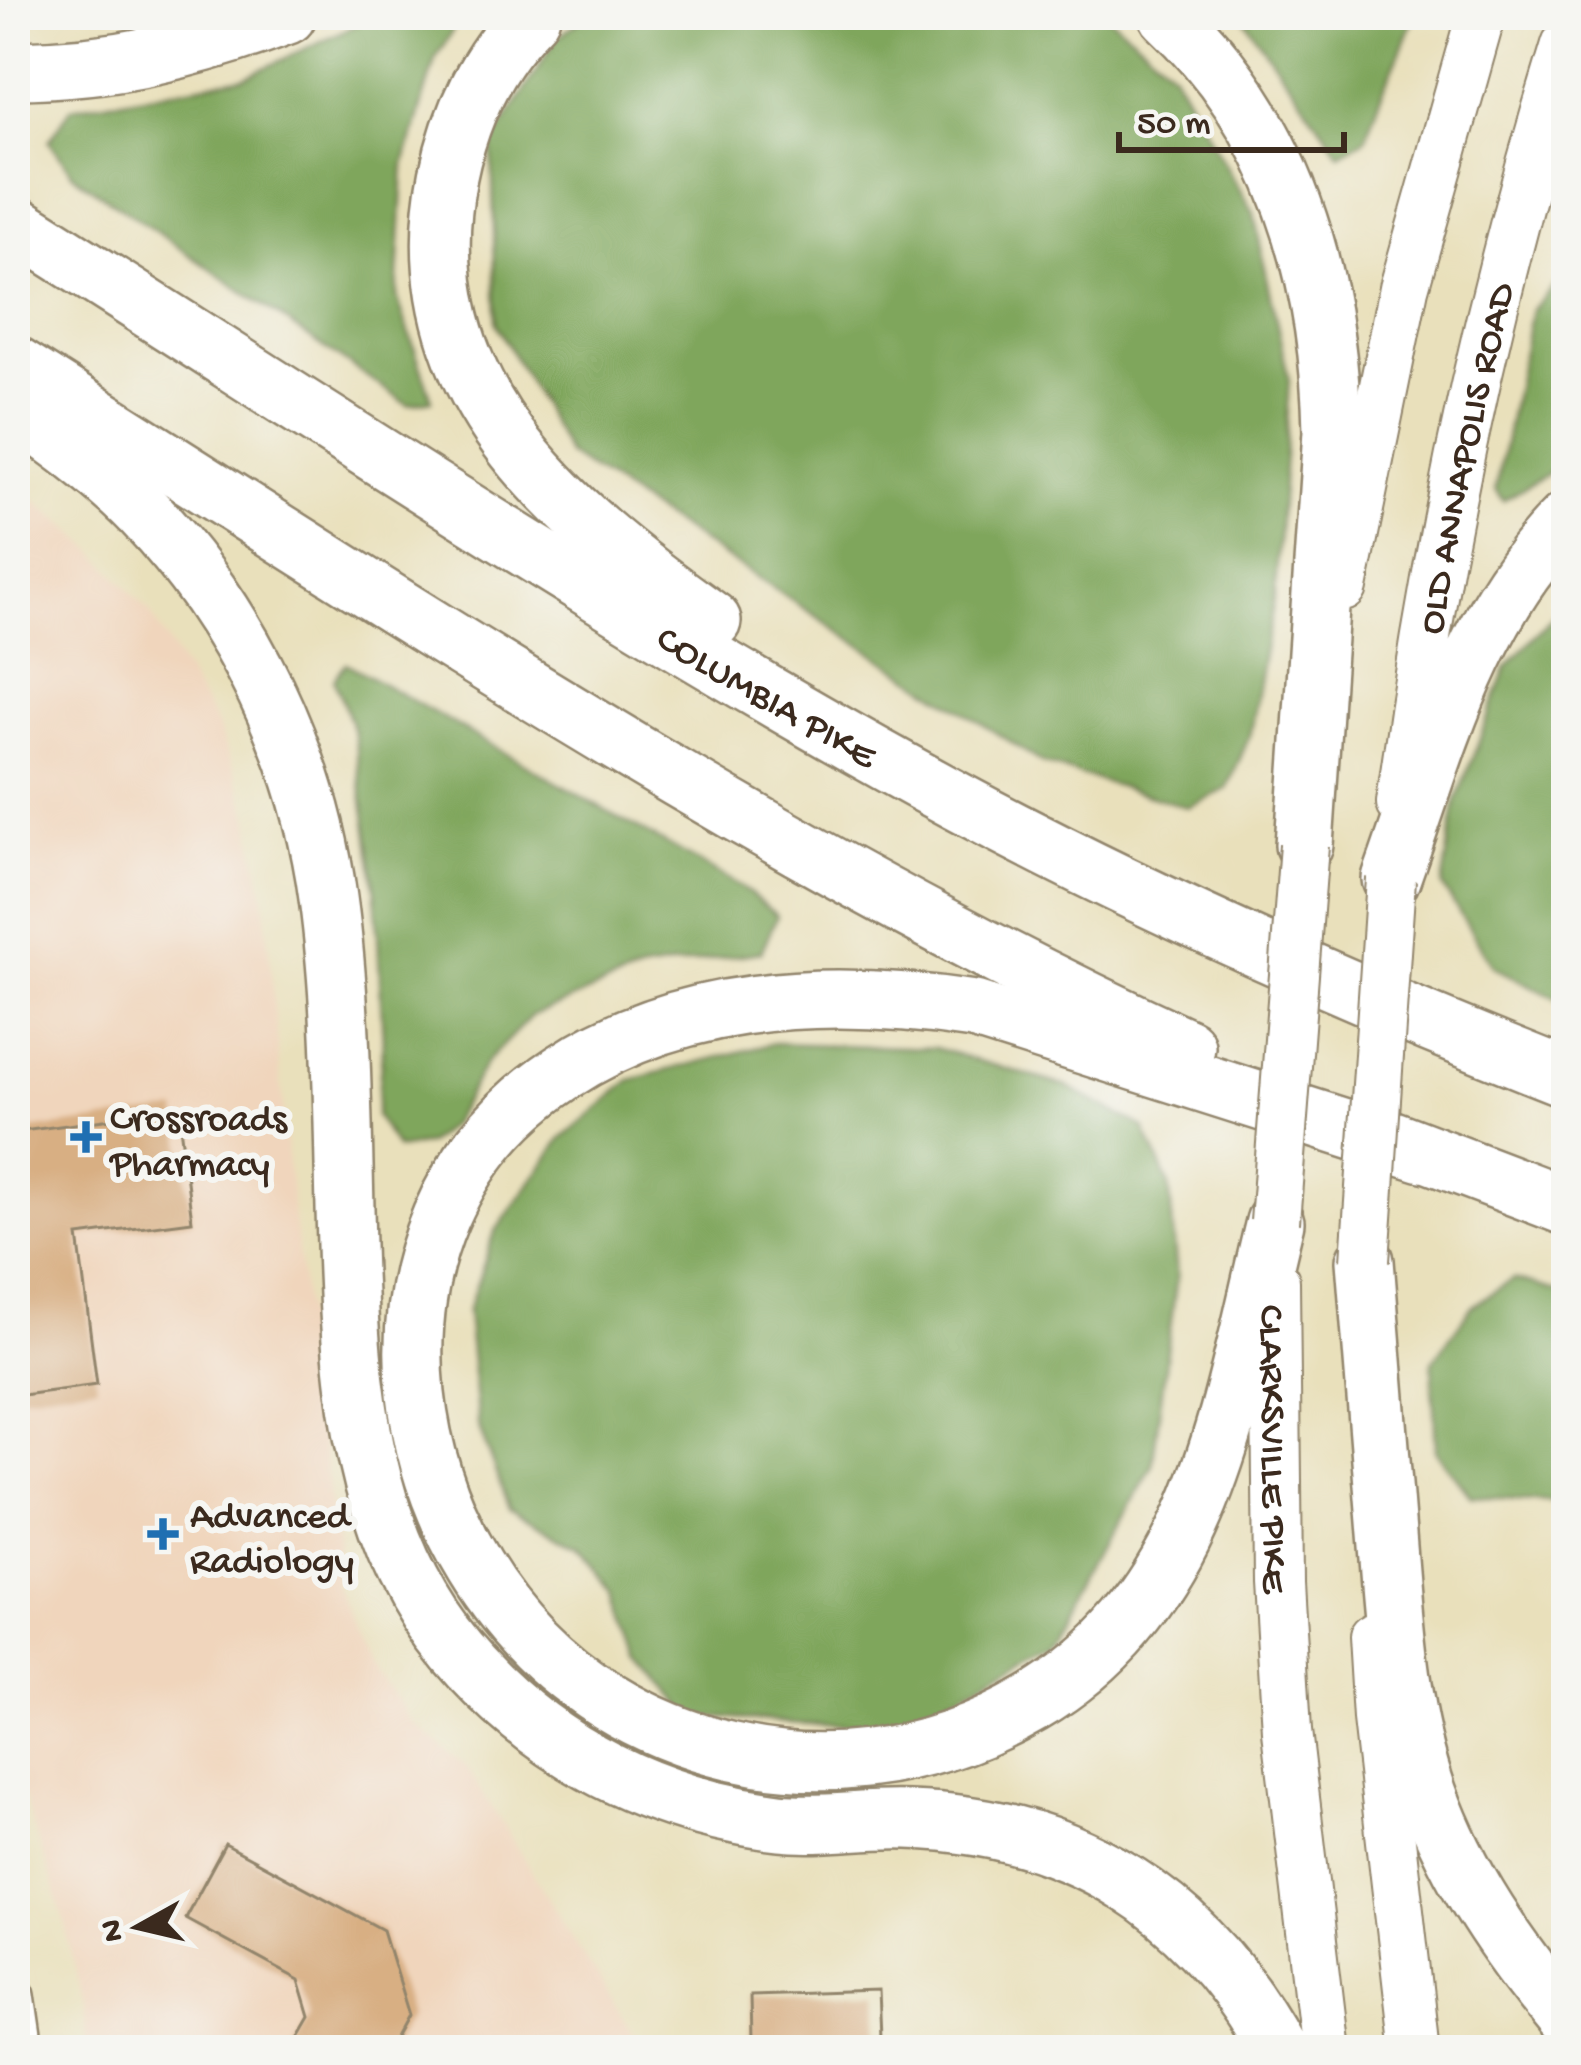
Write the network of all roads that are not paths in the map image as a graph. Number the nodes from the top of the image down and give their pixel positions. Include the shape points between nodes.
1 (287, 15) edge
2 (531, 15) edge
3 (1168, 15) edge
4 (1481, 15) edge
5 (1566, 45) edge
6 (15, 70) edge
7 (15, 224) edge
8 (15, 364) edge
9 (15, 409) edge
10 (1566, 521) edge
11 (957, 801) junction
12 (1304, 845) junction
13 (1391, 879) junction
14 (1443, 1030) junction
15 (1566, 1053) edge
16 (1566, 1078) edge
17 (1423, 1153) junction
18 (1566, 1206) edge
19 (1275, 1222) junction
20 (1365, 1261) junction
21 (15, 1995) edge
22 (1566, 2019) edge
23 (23, 2050) edge
24 (1277, 2050) edge
25 (1325, 2050) edge
26 (1415, 2050) edge

1 - 6 highway via 152,58
2 - 11 highway via 468,107 440,222 450,313 493,418 565,506 619,554
3 - 12 highway via 1223,74 1275,161 1320,298 1332,431
4 - 12 main road via 1404,288 1363,476
5 - 13 main road, OLD ANNAPOLIS ROAD via 1490,313 1454,482
7 - 11 highway, COLUMBIA PIKE via 705,658
8 - 17 highway via 644,762 888,899 1160,1036
9 - 24 highway via 142,512 195,575 268,693 296,766 328,897 359,1426 388,1536 467,1664 557,1742 674,1801 786,1822 968,1826 1078,1856 1124,1880 1212,1952
10 - 13 highway via 1513,581 1490,622
11 - 14 highway, COLUMBIA PIKE
12 - 19 main road, CLARKSVILLE PIKE, bridge
13 - 20 main road, bridge
14 - 15 highway
14 - 16 highway, COLUMBIA PIKE
17 - 18 highway
17 - 19 highway via 974,1010 804,998 645,1030 559,1074 523,1104 444,1211 426,1259 414,1355 439,1501 478,1575 525,1636 632,1716 753,1758 845,1762 943,1743 1070,1680 1111,1644 1169,1569 1218,1453
19 - 25 main road, CLARKSVILLE PIKE via 1278,1582
20 - 22 highway via 1396,1648 1422,1773 1484,1910
20 - 26 main road via 1377,1719
21 - 23 street

